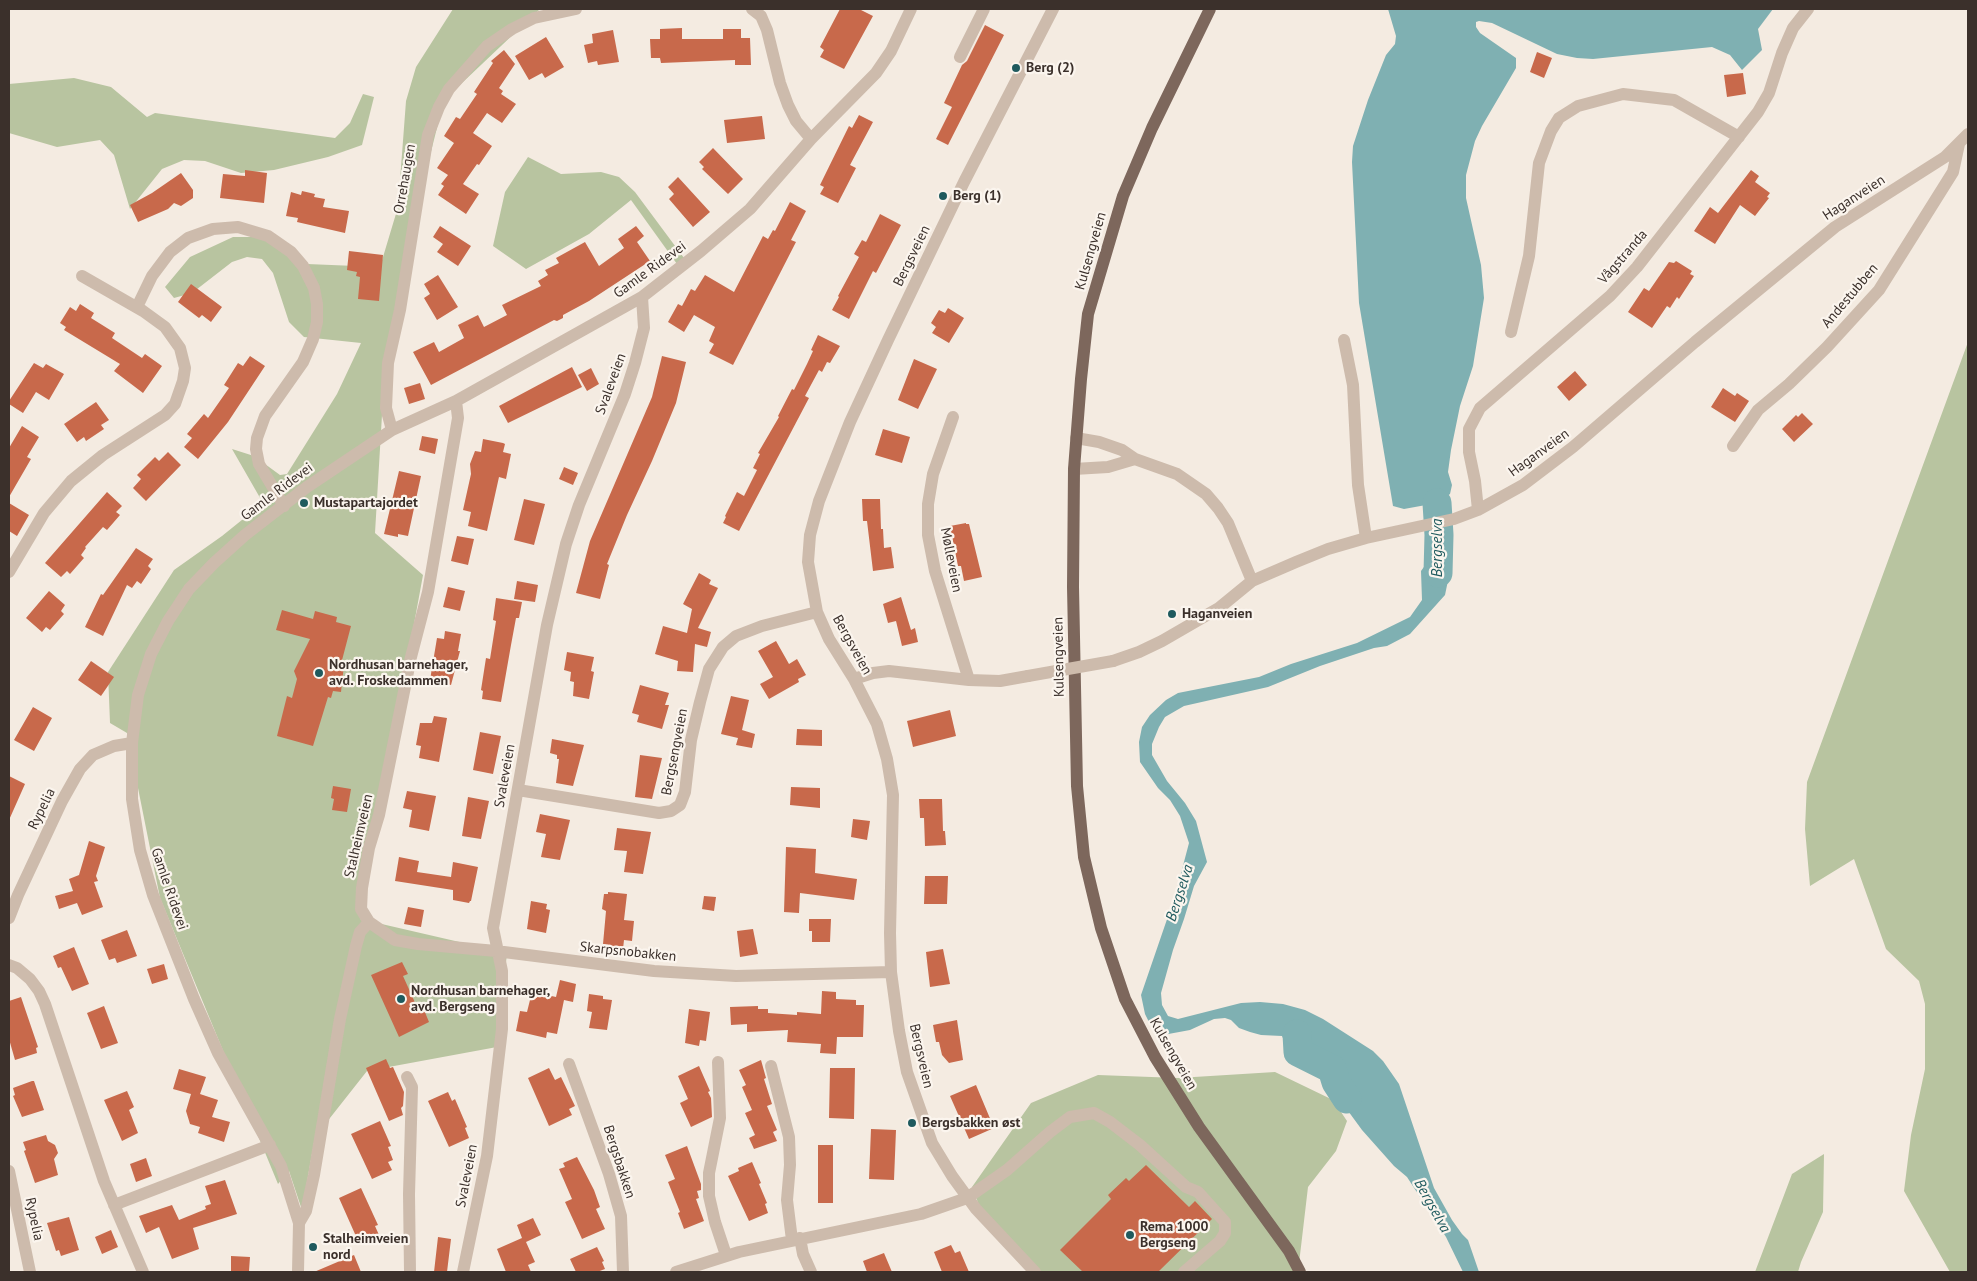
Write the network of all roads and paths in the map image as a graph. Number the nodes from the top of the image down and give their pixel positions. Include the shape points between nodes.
1 (576, 9) edge
2 (911, 9) edge
3 (984, 9) edge
4 (1053, 9) edge
5 (1210, 9) edge
6 (1808, 9) edge
7 (756, 10) edge
8 (960, 57) dead end
9 (1739, 137) junction
10 (811, 138) junction
11 (1964, 139) edge
12 (82, 276) dead end
13 (642, 298) junction
14 (137, 307) junction
15 (1512, 332) dead end
16 (1344, 340) dead end
17 (456, 402) junction
18 (953, 417) dead end
19 (392, 430) junction
20 (1076, 438) junction
21 (1733, 446) dead end
22 (1135, 459) junction
23 (1074, 469) junction
24 (284, 506) junction
25 (1478, 510) junction
26 (1366, 538) junction
27 (9, 572) edge
28 (1252, 581) junction
29 (817, 612) junction
30 (854, 679) junction
31 (969, 680) junction
32 (132, 742) junction
33 (518, 790) junction
34 (9, 918) edge
35 (369, 922) junction
36 (496, 951) junction
37 (9, 965) edge
38 (891, 972) junction
39 (718, 1062) dead end
40 (569, 1064) dead end
41 (771, 1066) dead end
42 (407, 1077) dead end
43 (270, 1145) junction
44 (9, 1171) edge
45 (967, 1198) junction
46 (114, 1205) junction
47 (299, 1223) junction
48 (796, 1239) junction
49 (726, 1256) junction
50 (30, 1272) edge
51 (143, 1272) edge
52 (298, 1272) edge
53 (410, 1272) edge
54 (463, 1272) edge
55 (623, 1272) edge
56 (676, 1272) edge
57 (810, 1272) edge
58 (1035, 1272) edge
59 (1184, 1272) edge
60 (1300, 1272) edge

1 - 19 street, Orrehaugen via 534,18 487,46 449,89 439,107 428,136 400,310 388,363 386,408
2 - 10 street, Gamle Ridevei via 891,51 876,72
3 - 8 street
4 - 29 street, Bergsveien via 888,340 850,422 819,501 810,535 808,562
5 - 20 main road, Kulsengveien via 1152,128 1109,239 1088,314
6 - 9 street, Vågstranda via 1793,28 1769,93
7 - 10 street via 767,30 788,105 796,121
9 - 15 street via 1674,100 1623,94 1578,106 1560,118 1551,131 1539,163 1529,256
9 - 25 street, Vågstranda via 1637,267 1610,296 1480,408 1469,429 1469,452
10 - 13 street, Gamle Ridevei via 750,208
11 - 21 street, Andestubben via 1953,172 1879,290 1827,347 1758,410
11 - 25 street, Haganveien via 1929,168 1835,227 1574,447 1523,484
12 - 14 street
13 - 17 street, Gamle Ridevei
13 - 33 street, Svaleveien via 644,328 636,363 566,544 547,625
14 - 24 street via 152,276 170,252 188,238 213,229 238,227 268,236 300,262 314,288 317,304 313,339 303,362 265,416 256,443 259,464
14 - 27 street via 165,327 180,348 184,374 177,399 165,415 103,455 71,481 44,513
16 - 26 street via 1352,386 1358,485
17 - 19 street, Gamle Ridevei
17 - 35 street, Stalheimveien via 458,418 428,592 362,888 361,909
18 - 31 street, Mølleveien via 933,474 928,504 928,535 935,571
19 - 24 street, Gamle Ridevei
20 - 22 street via 1114,447
20 - 23 main road, Kulsengveien
22 - 23 street via 1108,468
22 - 28 street via 1177,474 1206,494 1228,523
23 - 60 main road, Kulsengveien via 1077,786 1084,857 1101,928 1125,999 1155,1056 1199,1127 1284,1244
24 - 32 street, Gamle Ridevei via 245,535 214,564 189,589 168,621 151,654 138,695
25 - 26 street, Haganveien via 1454,519
26 - 28 street, Haganveien via 1328,549
28 - 31 street, Haganveien, bridge via 1218,608 1162,641 1113,661 1000,681
29 - 30 street, Bergsveien via 828,639
29 - 33 street, Bergsengveien via 762,626 736,636 723,647 709,669 700,702 691,740 685,792 680,805 671,811 659,813
30 - 31 street, Haganveien via 889,671
30 - 38 street, Bergsveien via 877,724 893,795
32 - 34 street, Rypelia via 93,756 80,768
32 - 43 street, Gamle Ridevei via 132,799 140,850 153,895 218,1053
33 - 36 street, Svaleveien via 493,928
35 - 36 street, Skarpsnobakken via 394,940
35 - 47 street via 360,932 356,946 340,1019 314,1174 306,1211
36 - 38 street, Skarpsnobakken via 654,971 736,976
36 - 54 street, Svaleveien via 502,970 502,1029 486,1156
37 - 46 street via 30,979 45,1004
38 - 45 street, Bergsveien via 899,1031 915,1096 932,1143
39 - 49 street via 720,1118 709,1173 709,1196
40 - 55 street, Bergsbakken via 621,1216
41 - 48 street via 788,1137 787,1200
42 - 53 street via 412,1087
43 - 46 street
43 - 47 street, Gamle Ridevei via 281,1166
44 - 50 street, Rypelia
45 - 48 street via 921,1214
45 - 58 street, Bergsveien
45 - 59 street via 1007,1170 1070,1117 1094,1113 1140,1145 1186,1187 1198,1192 1225,1222 1225,1233 1220,1241
46 - 51 street
47 - 52 street
48 - 49 street
48 - 57 street
49 - 56 street

